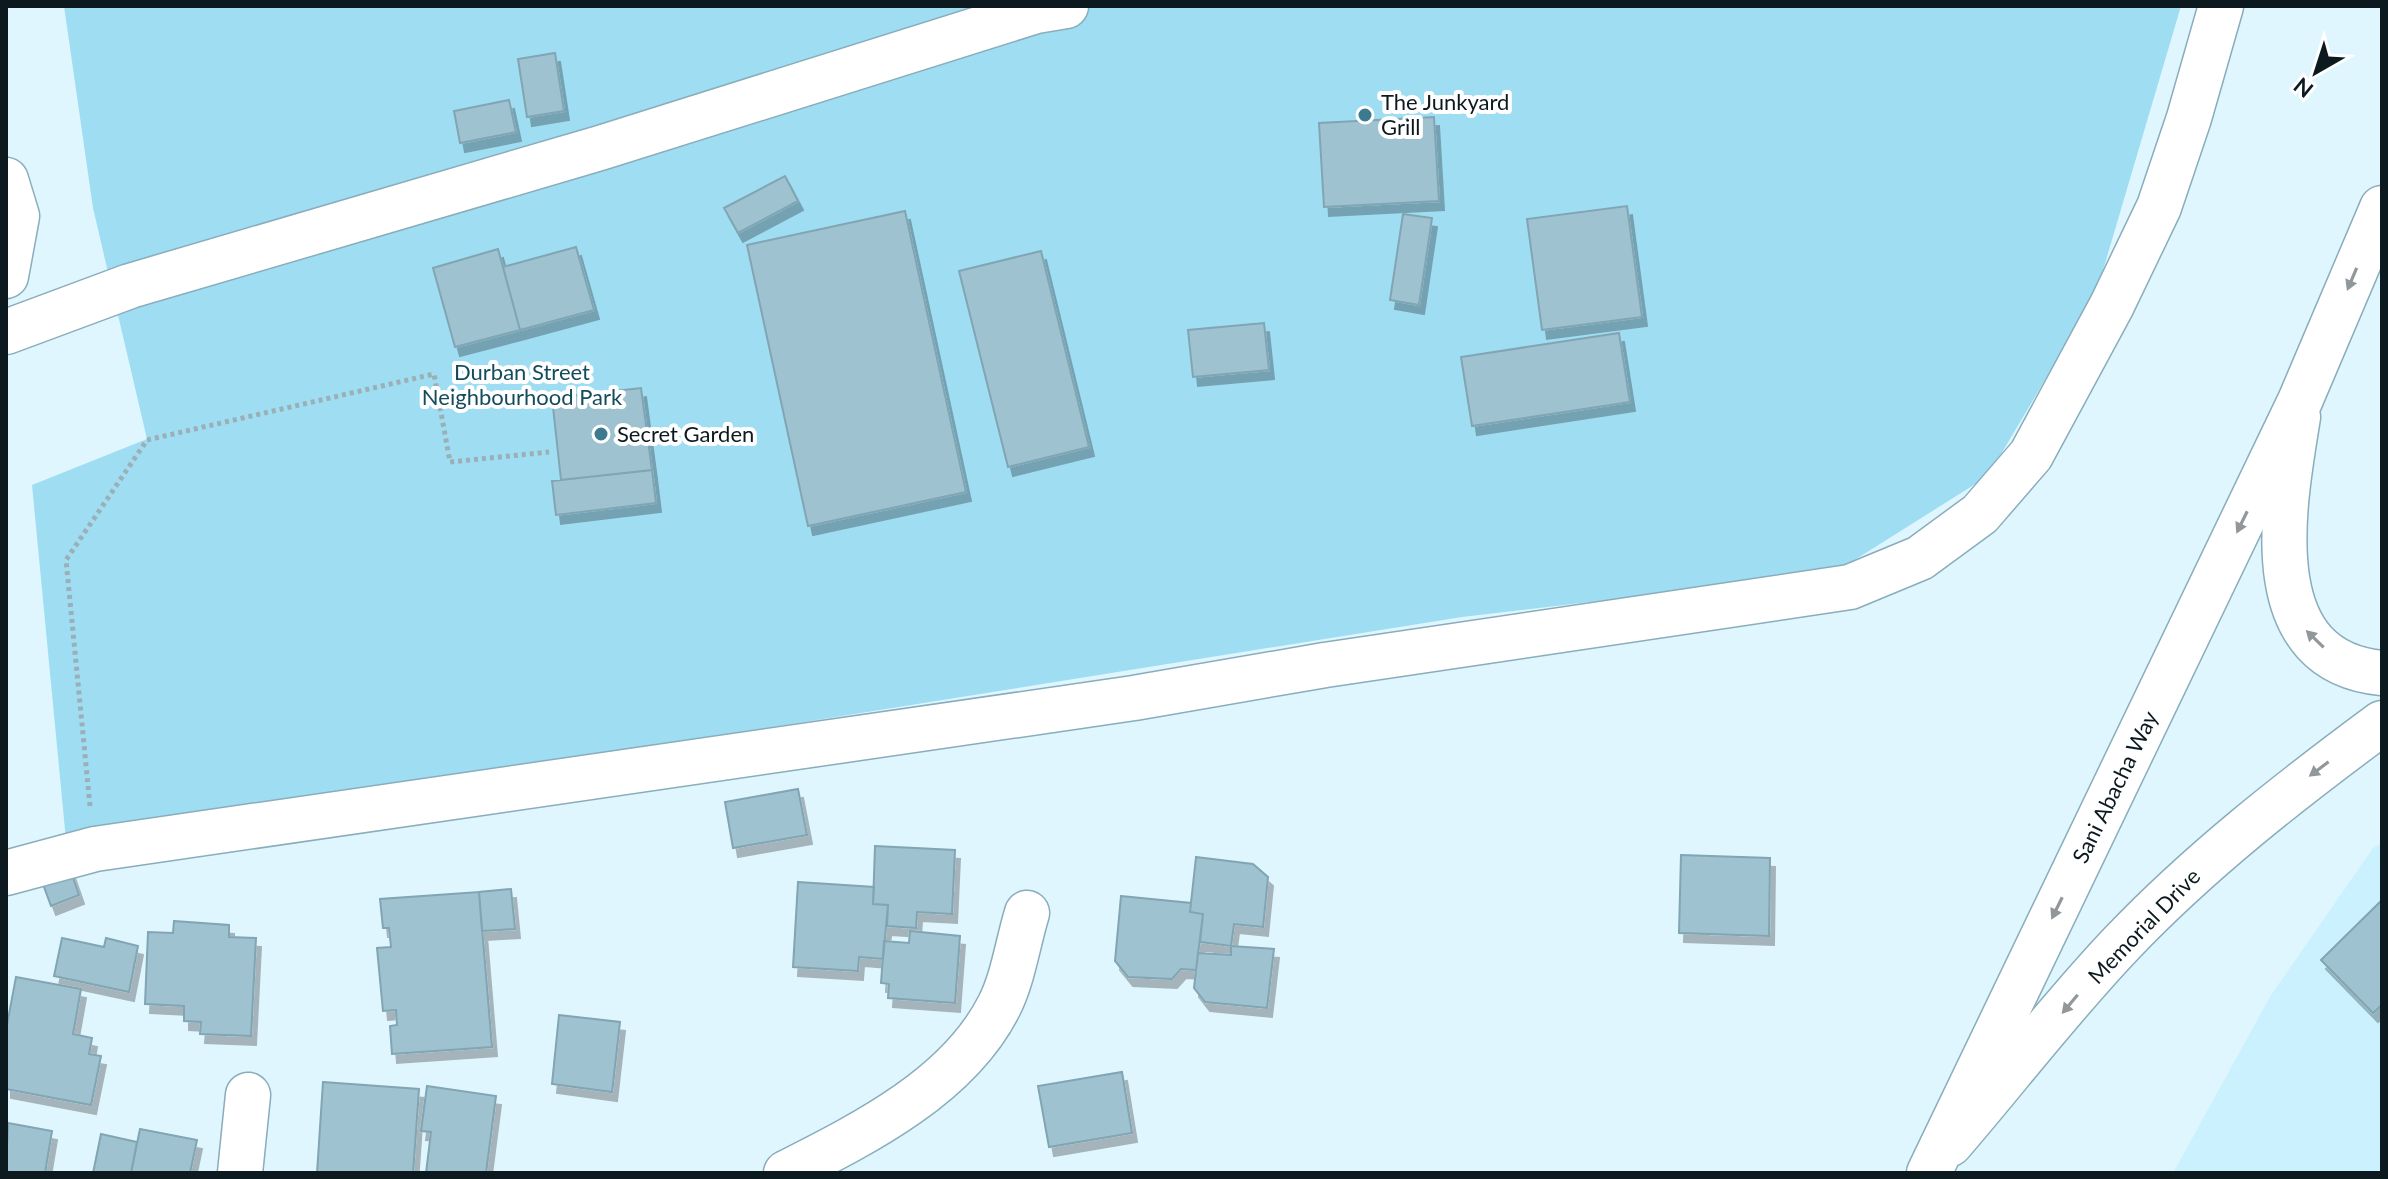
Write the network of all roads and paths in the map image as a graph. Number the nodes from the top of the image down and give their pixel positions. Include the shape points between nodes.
1 (1066, 6) edge
2 (2221, 6) edge
3 (6, 180) edge
4 (2382, 208) edge
5 (6, 276) edge
6 (6, 332) edge
7 (2300, 401) junction
8 (549, 452) dead end
9 (2382, 673) edge
10 (2382, 723) edge
11 (95, 849) junction
12 (6, 873) edge
13 (1027, 913) dead end
14 (248, 1095) dead end
15 (1932, 1167) edge
16 (240, 1173) edge
17 (786, 1173) edge

1 - 6 main road via 130,286
2 - 11 main road via 2159,207 2031,455 1980,514 1920,558 1850,587 1134,698
3 - 5 main road via 17,216
4 -> 7 main road
9 -> 7 main road via 2361,671 2332,656 2307,634 2284,578 2285,499
7 -> 15 main road, Sani Abacha Way
8 - 11 path via 450,462 434,374 147,440 66,560
10 -> 15 main road, Memorial Drive via 2281,798 2120,945
11 - 12 main road
13 - 17 main road via 999,1006 956,1064 902,1109
14 - 16 main road

